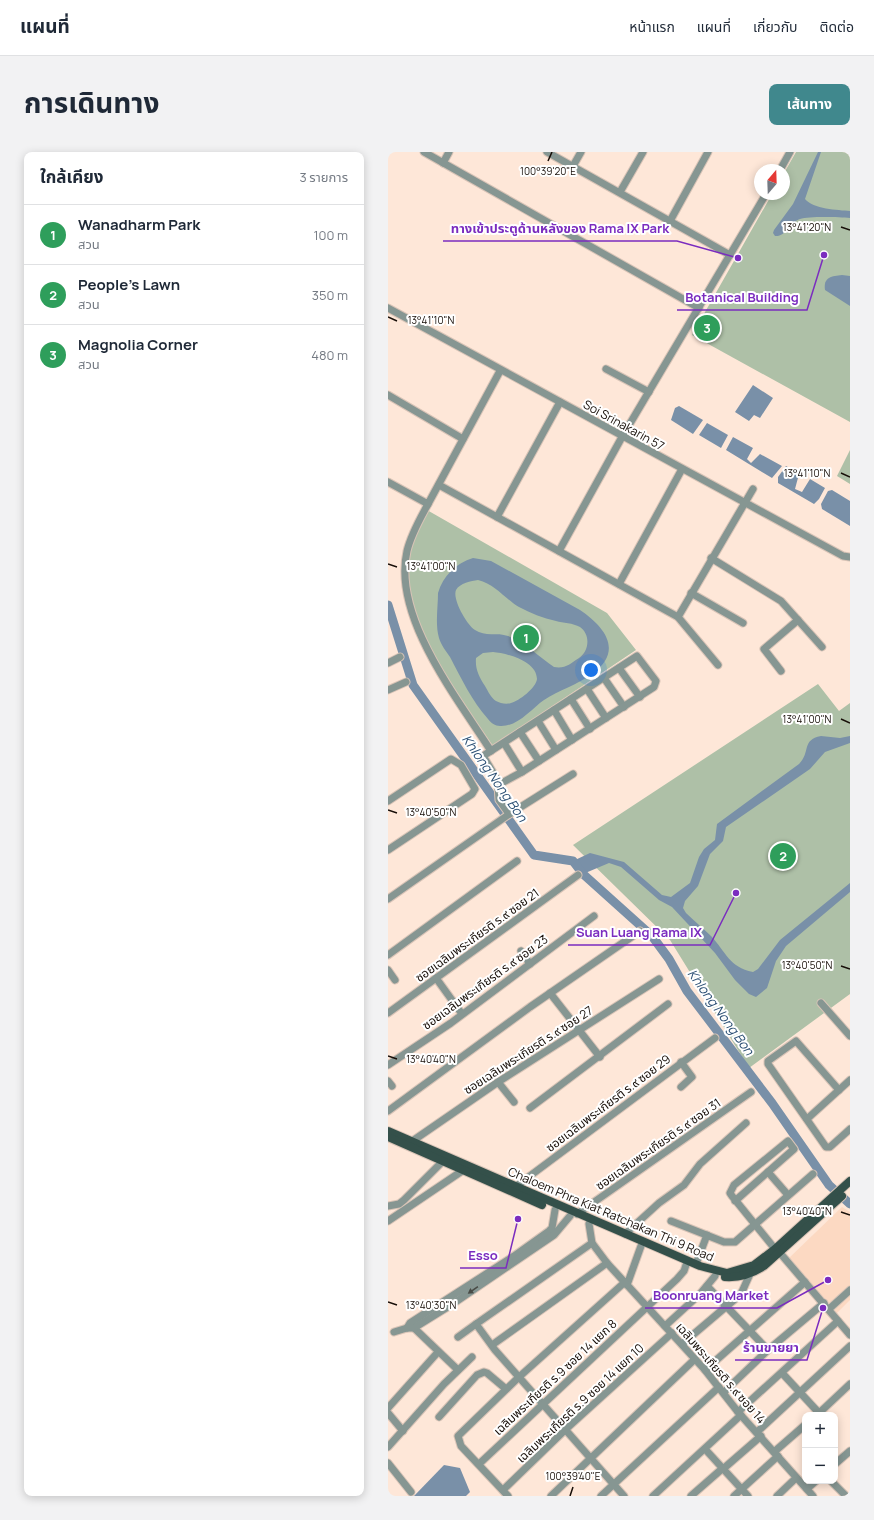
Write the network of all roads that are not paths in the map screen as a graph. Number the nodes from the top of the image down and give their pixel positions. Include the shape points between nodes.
1 (424, 152) edge
2 (449, 152) edge
3 (547, 152) edge
4 (580, 152) edge
5 (643, 152) edge
6 (708, 152) edge
7 (790, 152) edge
8 (443, 163) junction
9 (783, 164) edge
10 (573, 166) junction
11 (620, 192) junction
12 (762, 200) edge
13 (670, 221) junction
14 (730, 255) junction
15 (388, 308) edge
16 (699, 308) junction
17 (606, 369) dead end
18 (500, 371) junction
19 (649, 392) junction
20 (388, 395) edge
21 (560, 402) junction
22 (622, 437) junction
23 (463, 439) junction
24 (682, 470) junction
25 (388, 482) edge
26 (439, 485) junction
27 (753, 489) dead end
28 (744, 503) junction
29 (428, 504) junction
30 (497, 517) junction
31 (559, 551) junction
32 (850, 557) edge
33 (711, 558) junction
34 (619, 584) junction
35 (691, 593) junction
36 (678, 617) junction
37 (798, 620) junction
38 (743, 623) dead end
39 (822, 647) dead end
40 (400, 657) dead end
41 (388, 663) edge
42 (718, 665) dead end
43 (619, 668) junction
44 (782, 671) dead end
45 (604, 678) junction
46 (406, 682) dead end
47 (587, 688) junction
48 (388, 690) edge
49 (640, 697) junction
50 (571, 699) junction
51 (624, 707) junction
52 (554, 710) junction
53 (606, 718) junction
54 (538, 721) junction
55 (590, 729) junction
56 (520, 732) junction
57 (572, 740) junction
58 (504, 743) junction
59 (556, 750) junction
60 (491, 751) junction
61 (539, 761) junction
62 (522, 772) junction
63 (573, 774) dead end
64 (500, 784) junction
65 (388, 801) edge
66 (506, 816) junction
67 (388, 850) edge
68 (517, 861) dead end
69 (578, 875) dead end
70 (388, 899) edge
71 (594, 916) dead end
72 (640, 931) dead end
73 (521, 951) dead end
74 (388, 955) edge
75 (530, 964) junction
76 (388, 970) edge
77 (436, 978) junction
78 (659, 979) dead end
79 (395, 980) dead end
80 (550, 993) junction
81 (821, 1003) dead end
82 (668, 1004) dead end
83 (388, 1013) edge
84 (462, 1014) junction
85 (578, 1030) junction
86 (850, 1036) edge
87 (714, 1038) dead end
88 (600, 1057) junction
89 (681, 1062) junction
90 (388, 1065) edge
91 (850, 1080) edge
92 (498, 1082) junction
93 (681, 1087) dead end
94 (839, 1090) junction
95 (751, 1092) dead end
96 (514, 1102) dead end
97 (530, 1108) dead end
98 (388, 1111) edge
99 (807, 1119) junction
100 (746, 1123) dead end
101 (850, 1129) edge
102 (388, 1131) edge
103 (388, 1137) edge
104 (411, 1142) junction
105 (442, 1162) junction
106 (462, 1171) junction
107 (768, 1172) junction
108 (813, 1174) dead end
109 (850, 1181) edge
110 (515, 1187) junction
111 (847, 1188) edge
112 (788, 1195) junction
113 (735, 1201) junction
114 (388, 1206) edge
115 (555, 1210) junction
116 (574, 1215) junction
117 (388, 1221) edge
118 (672, 1221) dead end
119 (589, 1224) junction
120 (754, 1224) junction
121 (555, 1230) junction
122 (625, 1234) junction
123 (707, 1235) junction
124 (592, 1243) junction
125 (641, 1246) junction
126 (777, 1251) junction
127 (607, 1263) junction
128 (696, 1264) junction
129 (686, 1265) junction
130 (750, 1274) junction
131 (715, 1276) junction
132 (806, 1282) junction
133 (626, 1283) junction
134 (707, 1286) junction
135 (850, 1290) edge
136 (646, 1306) junction
137 (827, 1306) junction
138 (727, 1307) junction
139 (838, 1321) junction
140 (476, 1324) junction
141 (410, 1326) junction
142 (665, 1326) junction
143 (750, 1329) junction
144 (394, 1332) dead end
145 (672, 1333) junction
146 (850, 1335) edge
147 (458, 1337) dead end
148 (682, 1344) junction
149 (492, 1345) junction
150 (850, 1346) edge
151 (768, 1350) junction
152 (438, 1352) junction
153 (472, 1357) dead end
154 (695, 1359) junction
155 (458, 1370) junction
156 (705, 1370) junction
157 (782, 1373) junction
158 (519, 1377) junction
159 (850, 1384) edge
160 (506, 1389) junction
161 (722, 1390) junction
162 (801, 1393) junction
163 (543, 1405) junction
164 (388, 1408) edge
165 (816, 1412) edge
166 (820, 1412) edge
167 (388, 1413) edge
168 (740, 1413) junction
169 (439, 1417) dead end
170 (802, 1428) edge
171 (403, 1430) junction
172 (565, 1430) junction
173 (759, 1434) junction
174 (388, 1446) edge
175 (705, 1449) junction
176 (850, 1451) edge
177 (776, 1454) junction
178 (590, 1458) junction
179 (838, 1461) edge
180 (388, 1464) edge
181 (479, 1464) junction
182 (723, 1468) junction
183 (796, 1478) junction
184 (613, 1484) junction
185 (813, 1484) edge
186 (834, 1484) edge
187 (742, 1489) junction
188 (807, 1489) junction
189 (503, 1490) junction
190 (411, 1492) dead end
191 (508, 1496) edge
192 (551, 1496) edge
193 (601, 1496) edge
194 (624, 1496) edge
195 (653, 1496) edge
196 (691, 1496) edge
197 (734, 1496) edge
198 (748, 1496) edge
199 (776, 1496) edge
200 (813, 1496) edge
201 (846, 1496) edge

1 - 8 street
2 - 8 street
3 - 10 street
4 - 10 street
5 - 11 street
6 - 13 street
7 - 9 street
8 - 16 street
10 - 11 street
11 - 13 street
12 - 14 street
13 - 14 street
14 - 16 street
15 - 18 street, Soi Srinakarin 57
16 - 19 street
17 - 19 street
18 - 21 street, Soi Srinakarin 57
18 - 23 street
19 - 22 street
20 - 23 street
21 - 22 street, Soi Srinakarin 57
21 - 30 street
22 - 24 street, Soi Srinakarin 57
22 - 31 street
23 - 26 street
24 - 28 street, Soi Srinakarin 57
24 - 34 street
25 - 29 street
26 - 29 street
26 - 30 street
27 - 28 street
28 - 32 street, Soi Srinakarin 57 via 843,556
28 - 33 street
29 - 60 street via 415,527 407,552 408,598 417,626 432,658
30 - 31 street
31 - 34 street
33 - 35 street
33 - 37 street via 781,601
34 - 36 street
35 - 36 street
35 - 38 street
36 - 42 street
37 - 39 street
37 - 44 street via 764,649
40 - 41 street
43 - 45 street
43 - 49 street
43 - 49 street via 637,656 656,682 654,687
45 - 47 street
45 - 51 street
46 - 48 street
47 - 50 street
47 - 53 street
49 - 51 street
50 - 52 street
50 - 55 street
51 - 53 street
52 - 54 street
52 - 57 street
53 - 55 street
54 - 56 street
54 - 59 street
55 - 57 street
56 - 58 street
56 - 61 street
57 - 59 street
58 - 60 street
58 - 62 street
59 - 61 street
60 - 64 street via 483,756
61 - 62 street
62 - 64 street
63 - 66 street
64 - 66 street via 497,789 499,800
65 - 67 street via 451,759 461,765 475,789 472,794
66 - 70 street
68 - 74 street
69 - 77 street, ซอยเฉลิมพระเกียรติ ร.๙ ซอย 21
71 - 75 street, ซอยเฉลิมพระเกียรติ ร.๙ ซอย 23
72 - 80 street
73 - 75 street
75 - 84 street, ซอยเฉลิมพระเกียรติ ร.๙ ซอย 23
76 - 79 street
77 - 83 street, ซอยเฉลิมพระเกียรติ ร.๙ ซอย 21
77 - 84 street
78 - 85 street, ซอยเฉลิมพระเกียรติ ร.๙ ซอย 27
80 - 85 street
80 - 98 street
81 - 86 street
82 - 88 street
84 - 90 street, ซอยเฉลิมพระเกียรติ ร.๙ ซอย 23
85 - 88 street
85 - 92 street, ซอยเฉลิมพระเกียรติ ร.๙ ซอย 27
87 - 89 street, ซอยเฉลิมพระเกียรติ ร.๙ ซอย 29
88 - 97 street
89 - 93 street via 692,1077
89 - 110 street, ซอยเฉลิมพระเกียรติ ร.๙ ซอย 29
91 - 94 street
92 - 96 street
92 - 104 street, ซอยเฉลิมพระเกียรติ ร.๙ ซอย 27
94 - 99 street
94 - 99 street via 796,1041 769,1059 768,1064
95 - 116 street, ซอยเฉลิมพระเกียรติ ร.๙ ซอย 31
99 - 101 street via 828,1147
100 - 122 street via 700,1164 684,1185 659,1203
102 - 104 main road, Chaloem Phra Kiat Ratchakan Thi 9 Road
103 - 105 main road, Chaloem Phra Kiat Ratchakan Thi 9 Road
104 - 110 main road, Chaloem Phra Kiat Ratchakan Thi 9 Road
105 - 106 main road, Chaloem Phra Kiat Ratchakan Thi 9 Road
105 - 114 street via 404,1200
106 - 115 main road, Chaloem Phra Kiat Ratchakan Thi 9 Road
106 - 117 street
107 - 112 street
107 - 113 street
107 - 113 street via 794,1149 788,1140 734,1185 730,1193
108 - 112 street
109 - 111 main road, Chaloem Phra Kiat Ratchakan Thi 9 Road
110 - 116 main road, Chaloem Phra Kiat Ratchakan Thi 9 Road
111 - 126 main road, Chaloem Phra Kiat Ratchakan Thi 9 Road
112 - 120 street
113 - 120 street
115 - 116 main road, Chaloem Phra Kiat Ratchakan Thi 9 Road
115 - 121 street
116 - 119 main road, Chaloem Phra Kiat Ratchakan Thi 9 Road
116 - 121 street, ซอยเฉลิมพระเกียรติ ร.๙ ซอย 31
116 - 122 main road, Chaloem Phra Kiat Ratchakan Thi 9 Road
118 - 123 street
119 - 124 street, เฉลิมพระเกียรติ ร.๙ ซอย 14
119 - 125 main road, Chaloem Phra Kiat Ratchakan Thi 9 Road
120 - 123 street via 735,1242 729,1243
120 - 126 street
121 - 141 street, ซอยเฉลิมพระเกียรติ ร.๙ ซอย 31 via 442,1308
122 - 128 main road, Chaloem Phra Kiat Ratchakan Thi 9 Road
123 - 128 street
124 - 127 street, เฉลิมพระเกียรติ ร.๙ ซอย 14
124 - 140 street
125 - 129 main road, Chaloem Phra Kiat Ratchakan Thi 9 Road
125 - 133 street
126 - 128 main road, Chaloem Phra Kiat Ratchakan Thi 9 Road via 754,1265 727,1273
126 - 130 main road, Chaloem Phra Kiat Ratchakan Thi 9 Road via 764,1266
126 - 132 street
127 - 133 street, เฉลิมพระเกียรติ ร.๙ ซอย 14
127 - 149 street
129 - 131 main road, Chaloem Phra Kiat Ratchakan Thi 9 Road
129 - 136 street, เฉลิมพระเกียรติ ร.9 ซอย 14 แยก 8 via 678,1278
130 - 131 main road, Chaloem Phra Kiat Ratchakan Thi 9 Road via 737,1277
130 - 138 street via 741,1294
131 - 134 street
132 - 137 street
132 - 143 street
133 - 136 street, เฉลิมพระเกียรติ ร.๙ ซอย 14
133 - 158 street
134 - 138 street
134 - 142 street
135 - 137 street
136 - 142 street, เฉลิมพระเกียรติ ร.๙ ซอย 14
136 - 163 street, เฉลิมพระเกียรติ ร.9 ซอย 14 แยก 8
137 - 139 street
137 - 151 street
138 - 143 street
138 - 148 street
139 - 146 street
139 - 157 street
140 - 147 street
140 - 149 street
141 - 144 street, ซอยเฉลิมพระเกียรติ ร.๙ ซอย 31
141 - 152 street
142 - 145 street, เฉลิมพระเกียรติ ร.๙ ซอย 14
143 - 151 street
143 - 156 street
145 - 148 street, เฉลิมพระเกียรติ ร.๙ ซอย 14
145 - 172 street, เฉลิมพระเกียรติ ร.9 ซอย 14 แยก 10
148 - 154 street, เฉลิมพระเกียรติ ร.๙ ซอย 14
149 - 158 street
150 - 162 street
151 - 161 street
152 - 155 street
152 - 164 street
153 - 155 street
154 - 156 street, เฉลิมพระเกียรติ ร.๙ ซอย 14
154 - 178 street
155 - 171 street
156 - 161 street, เฉลิมพระเกียรติ ร.๙ ซอย 14
157 - 162 street
157 - 168 street
158 - 160 street
158 - 163 street
159 - 166 street
160 - 169 street via 487,1373 481,1373
160 - 181 street via 458,1436 461,1446
161 - 168 street, เฉลิมพระเกียรติ ร.๙ ซอย 14
161 - 184 street
162 - 165 street
162 - 173 street
163 - 172 street
163 - 181 street, เฉลิมพระเกียรติ ร.9 ซอย 14 แยก 8
167 - 171 street
168 - 173 street, เฉลิมพระเกียรติ ร.๙ ซอย 14
168 - 175 street
170 - 177 street
171 - 174 street
172 - 178 street
172 - 189 street, เฉลิมพระเกียรติ ร.9 ซอย 14 แยก 10
173 - 177 street, เฉลิมพระเกียรติ ร.๙ ซอย 14
173 - 182 street
175 - 182 street
175 - 195 street
176 - 179 street
177 - 183 street, เฉลิมพระเกียรติ ร.๙ ซอย 14
177 - 187 street
178 - 184 street
178 - 192 street
180 - 190 street
181 - 189 street
182 - 187 street
182 - 196 street
183 - 188 street, เฉลิมพระเกียรติ ร.๙ ซอย 14
183 - 199 street
184 - 193 street
184 - 194 street
185 - 188 street
186 - 201 street
187 - 197 street
187 - 198 street
188 - 200 street, เฉลิมพระเกียรติ ร.๙ ซอย 14
189 - 191 street

